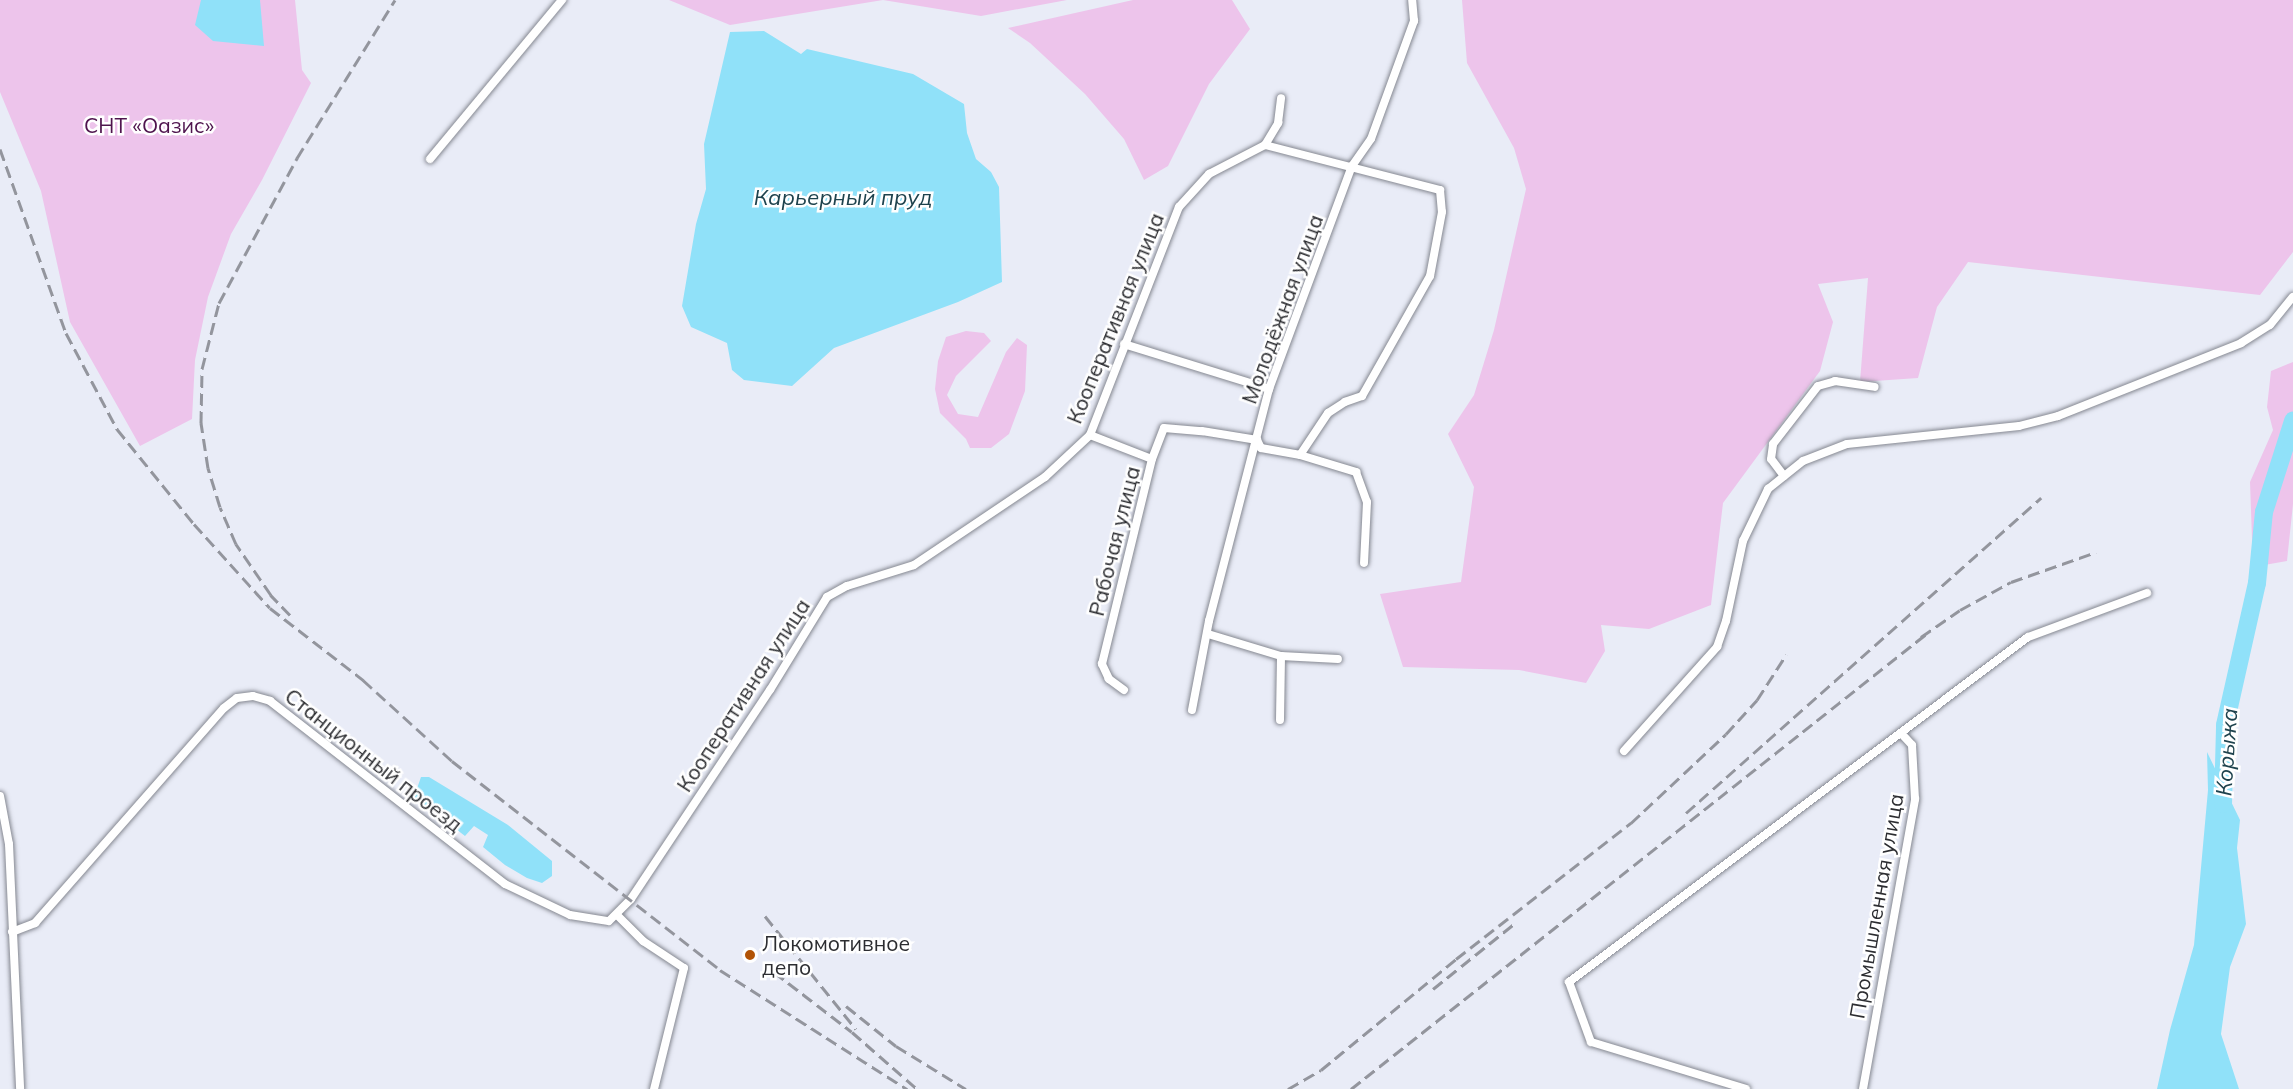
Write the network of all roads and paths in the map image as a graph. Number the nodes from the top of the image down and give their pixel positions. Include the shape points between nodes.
1 (562, 0) edge
2 (1412, 0) edge
3 (1281, 98) dead end
4 (1265, 145) junction
5 (430, 159) dead end
6 (1352, 166) junction
7 (2293, 297) edge
8 (1125, 344) junction
9 (1875, 387) dead end
10 (1269, 389) junction
11 (1090, 435) junction
12 (1257, 440) junction
13 (1300, 455) junction
14 (1152, 459) junction
15 (1784, 476) junction
16 (1364, 563) dead end
17 (2147, 593) dead end
18 (1208, 634) junction
19 (1281, 656) junction
20 (1338, 659) dead end
21 (1124, 690) dead end
22 (1192, 710) dead end
23 (1281, 720) dead end
24 (1901, 733) junction
25 (1624, 751) dead end
26 (0, 796) edge
27 (617, 915) junction
28 (12, 932) junction
29 (20, 1089) edge
30 (654, 1089) edge
31 (1746, 1089) edge
32 (1863, 1089) edge

1 - 5 street
2 - 6 street, Молодёжная улица via 1414,21 1371,139
3 - 4 street via 1278,123
4 - 6 street
4 - 8 street, Кооперативная улица via 1209,174 1179,207
6 - 10 street, Молодёжная улица
6 - 13 street via 1440,190 1442,212 1430,276 1362,396 1328,413
7 - 15 street via 2270,325 2241,343 2058,416 2019,426 1847,444 1803,461
8 - 10 street
8 - 11 street, Кооперативная улица
9 - 15 street via 1835,381 1818,386 1773,444 1771,459
10 - 12 street, Молодёжная улица
11 - 14 street
11 - 27 street, Кооперативная улица via 1044,477 914,565 847,586 826,597 770,690
12 - 13 street via 1261,448
12 - 14 street, Рабочая улица via 1164,428
12 - 18 street, Молодёжная улица
13 - 16 street via 1356,472 1367,502
14 - 21 street, Рабочая улица via 1102,664 1109,679
15 - 25 street via 1768,489 1743,542 1717,647
17 - 24 street via 2028,637
18 - 19 street
18 - 22 street, Молодёжная улица
19 - 20 street
19 - 23 street
24 - 31 street via 1569,982 1591,1042
24 - 32 street, Промышленная улица via 1912,745 1914,799
26 - 28 street via 9,844
27 - 28 street, Станционный проезд via 603,921 570,915 505,884 270,701 253,696 237,698 224,708 35,923
27 - 30 street via 643,941 684,968
28 - 29 street

